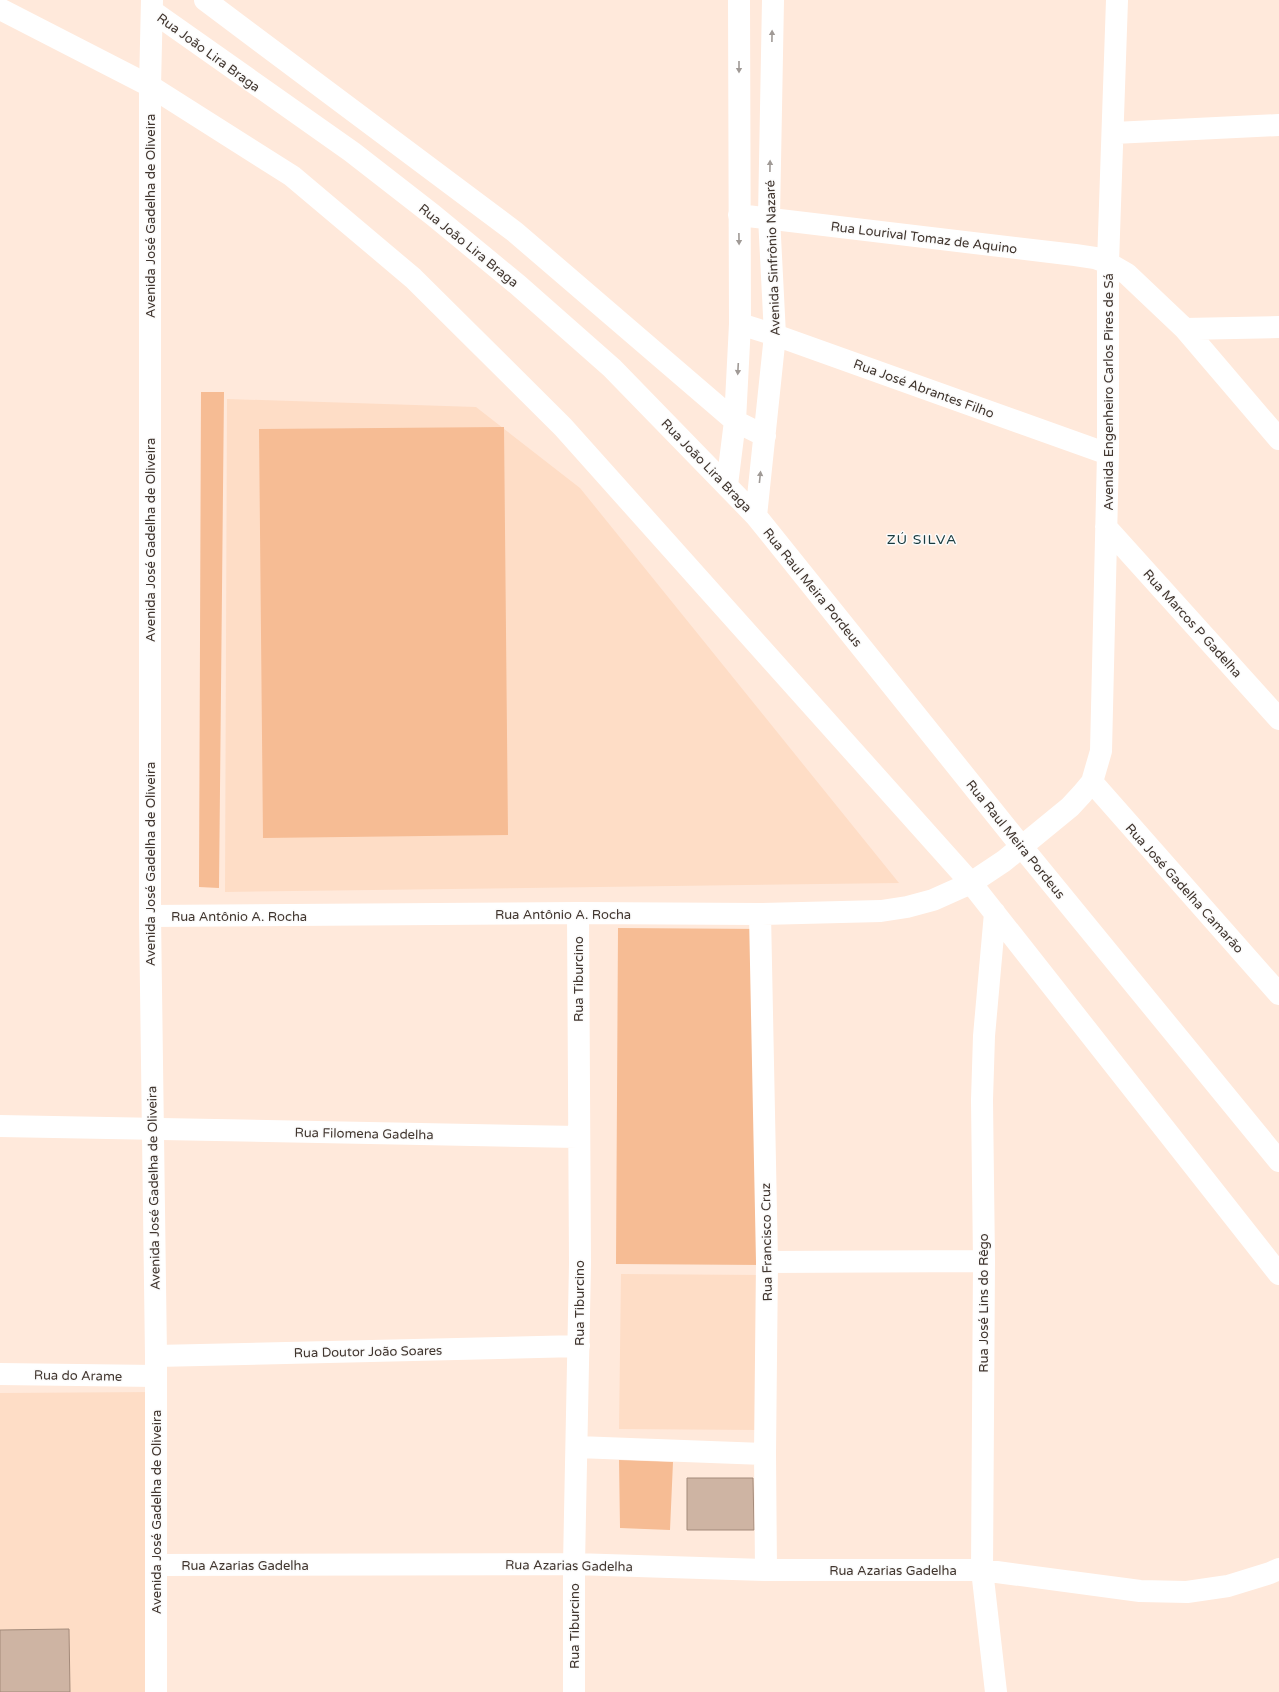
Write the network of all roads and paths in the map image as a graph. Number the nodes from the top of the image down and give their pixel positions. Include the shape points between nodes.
1 (205, 0) edge
2 (739, 0) edge
3 (773, 0) edge
4 (1117, 0) edge
5 (152, 6) edge
6 (0, 9) edge
7 (150, 86) junction
8 (1279, 125) edge
9 (1114, 133) junction
10 (739, 215) junction
11 (769, 217) junction
12 (1108, 263) junction
13 (740, 324) junction
14 (1279, 327) edge
15 (1185, 329) junction
16 (775, 335) junction
17 (736, 420) junction
18 (765, 436) junction
19 (1279, 439) edge
20 (1108, 454) junction
21 (727, 485) junction
22 (756, 516) junction
23 (1106, 527) junction
24 (1279, 719) edge
25 (1092, 782) junction
26 (1021, 846) junction
27 (971, 883) junction
28 (578, 913) junction
29 (995, 913) junction
30 (760, 914) junction
31 (150, 916) junction
32 (1279, 994) edge
33 (0, 1126) edge
34 (151, 1129) junction
35 (578, 1137) junction
36 (1279, 1161) edge
37 (984, 1261) junction
38 (767, 1262) junction
39 (1279, 1274) edge
40 (579, 1346) junction
41 (156, 1366) junction
42 (0, 1374) edge
43 (577, 1447) junction
44 (765, 1454) junction
45 (574, 1564) junction
46 (156, 1565) junction
47 (1279, 1568) edge
48 (766, 1570) junction
49 (982, 1570) junction
50 (156, 1692) edge
51 (574, 1692) edge
52 (996, 1692) edge

1 - 17 street via 515,232
2 -> 10 street
11 -> 3 street, Avenida Sinfrônio Nazaré
4 - 9 street, Avenida Engenheiro Carlos Pires de Sá
5 - 7 street, Avenida José Gadelha de Oliveira
5 - 21 street, Rua João Lira Braga via 352,152 506,275 612,368
6 - 7 street
7 - 27 street via 292,176 413,278 563,427
7 - 31 street, Avenida José Gadelha de Oliveira
8 - 9 street
9 - 12 street, Avenida Engenheiro Carlos Pires de Sá
10 - 11 street, Rua Lourival Tomaz de Aquino
10 -> 13 street
11 - 12 street, Rua Lourival Tomaz de Aquino via 1075,255
11 - 16 street, Avenida Sinfrônio Nazaré
12 - 15 street, Rua Lourival Tomaz de Aquino via 1126,274
12 - 20 street, Avenida Engenheiro Carlos Pires de Sá
13 - 16 street, Rua José Abrantes Filho
13 -> 17 street
14 - 15 street
15 - 19 street, Rua Lourival Tomaz de Aquino
16 - 18 street, Avenida Sinfrônio Nazaré
16 - 20 street, Rua José Abrantes Filho
17 - 18 street
17 - 21 street
22 -> 18 street, Avenida Sinfrônio Nazaré
20 - 23 street, Avenida Engenheiro Carlos Pires de Sá
21 - 22 street, Rua João Lira Braga
22 - 26 street, Rua Raul Meira Pordeus
23 - 24 street, Rua Marcos P Gadelha
23 - 25 street, Avenida Engenheiro Carlos Pires de Sá via 1101,751
25 - 26 street, Rua Antônio A. Rocha via 1070,807
25 - 32 street, Rua José Gadelha Camarão
26 - 27 street, Rua Antônio A. Rocha
26 - 36 street, Rua Raul Meira Pordeus
27 - 29 street
27 - 30 street, Rua Antônio A. Rocha via 933,900 881,911
28 - 30 street, Rua Antônio A. Rocha
28 - 31 street, Rua Antônio A. Rocha
28 - 35 street, Rua Tiburcino
29 - 37 street, Rua José Lins do Rêgo via 984,1036
29 - 39 street
30 - 38 street, Rua Francisco Cruz
31 - 34 street, Avenida José Gadelha de Oliveira
33 - 34 street, Rua Filomena Gadelha
34 - 35 street, Rua Filomena Gadelha
34 - 41 street, Avenida José Gadelha de Oliveira
35 - 40 street, Rua Tiburcino
37 - 38 street
37 - 49 street, Rua José Lins do Rêgo
38 - 44 street, Rua Francisco Cruz
40 - 41 street, Rua Doutor João Soares
40 - 43 street, Rua Tiburcino
41 - 42 street, Rua do Arame
41 - 46 street, Avenida José Gadelha de Oliveira
43 - 44 street
43 - 45 street, Rua Tiburcino
44 - 48 street, Rua Francisco Cruz
45 - 46 street, Rua Azarias Gadelha
45 - 48 street, Rua Azarias Gadelha
45 - 51 street, Rua Tiburcino
46 - 50 street, Avenida José Gadelha de Oliveira
47 - 49 street, Rua Azarias Gadelha via 1270,1574 1228,1586 1187,1592 1140,1591
48 - 49 street, Rua Azarias Gadelha
49 - 52 street, Rua José Lins do Rêgo

